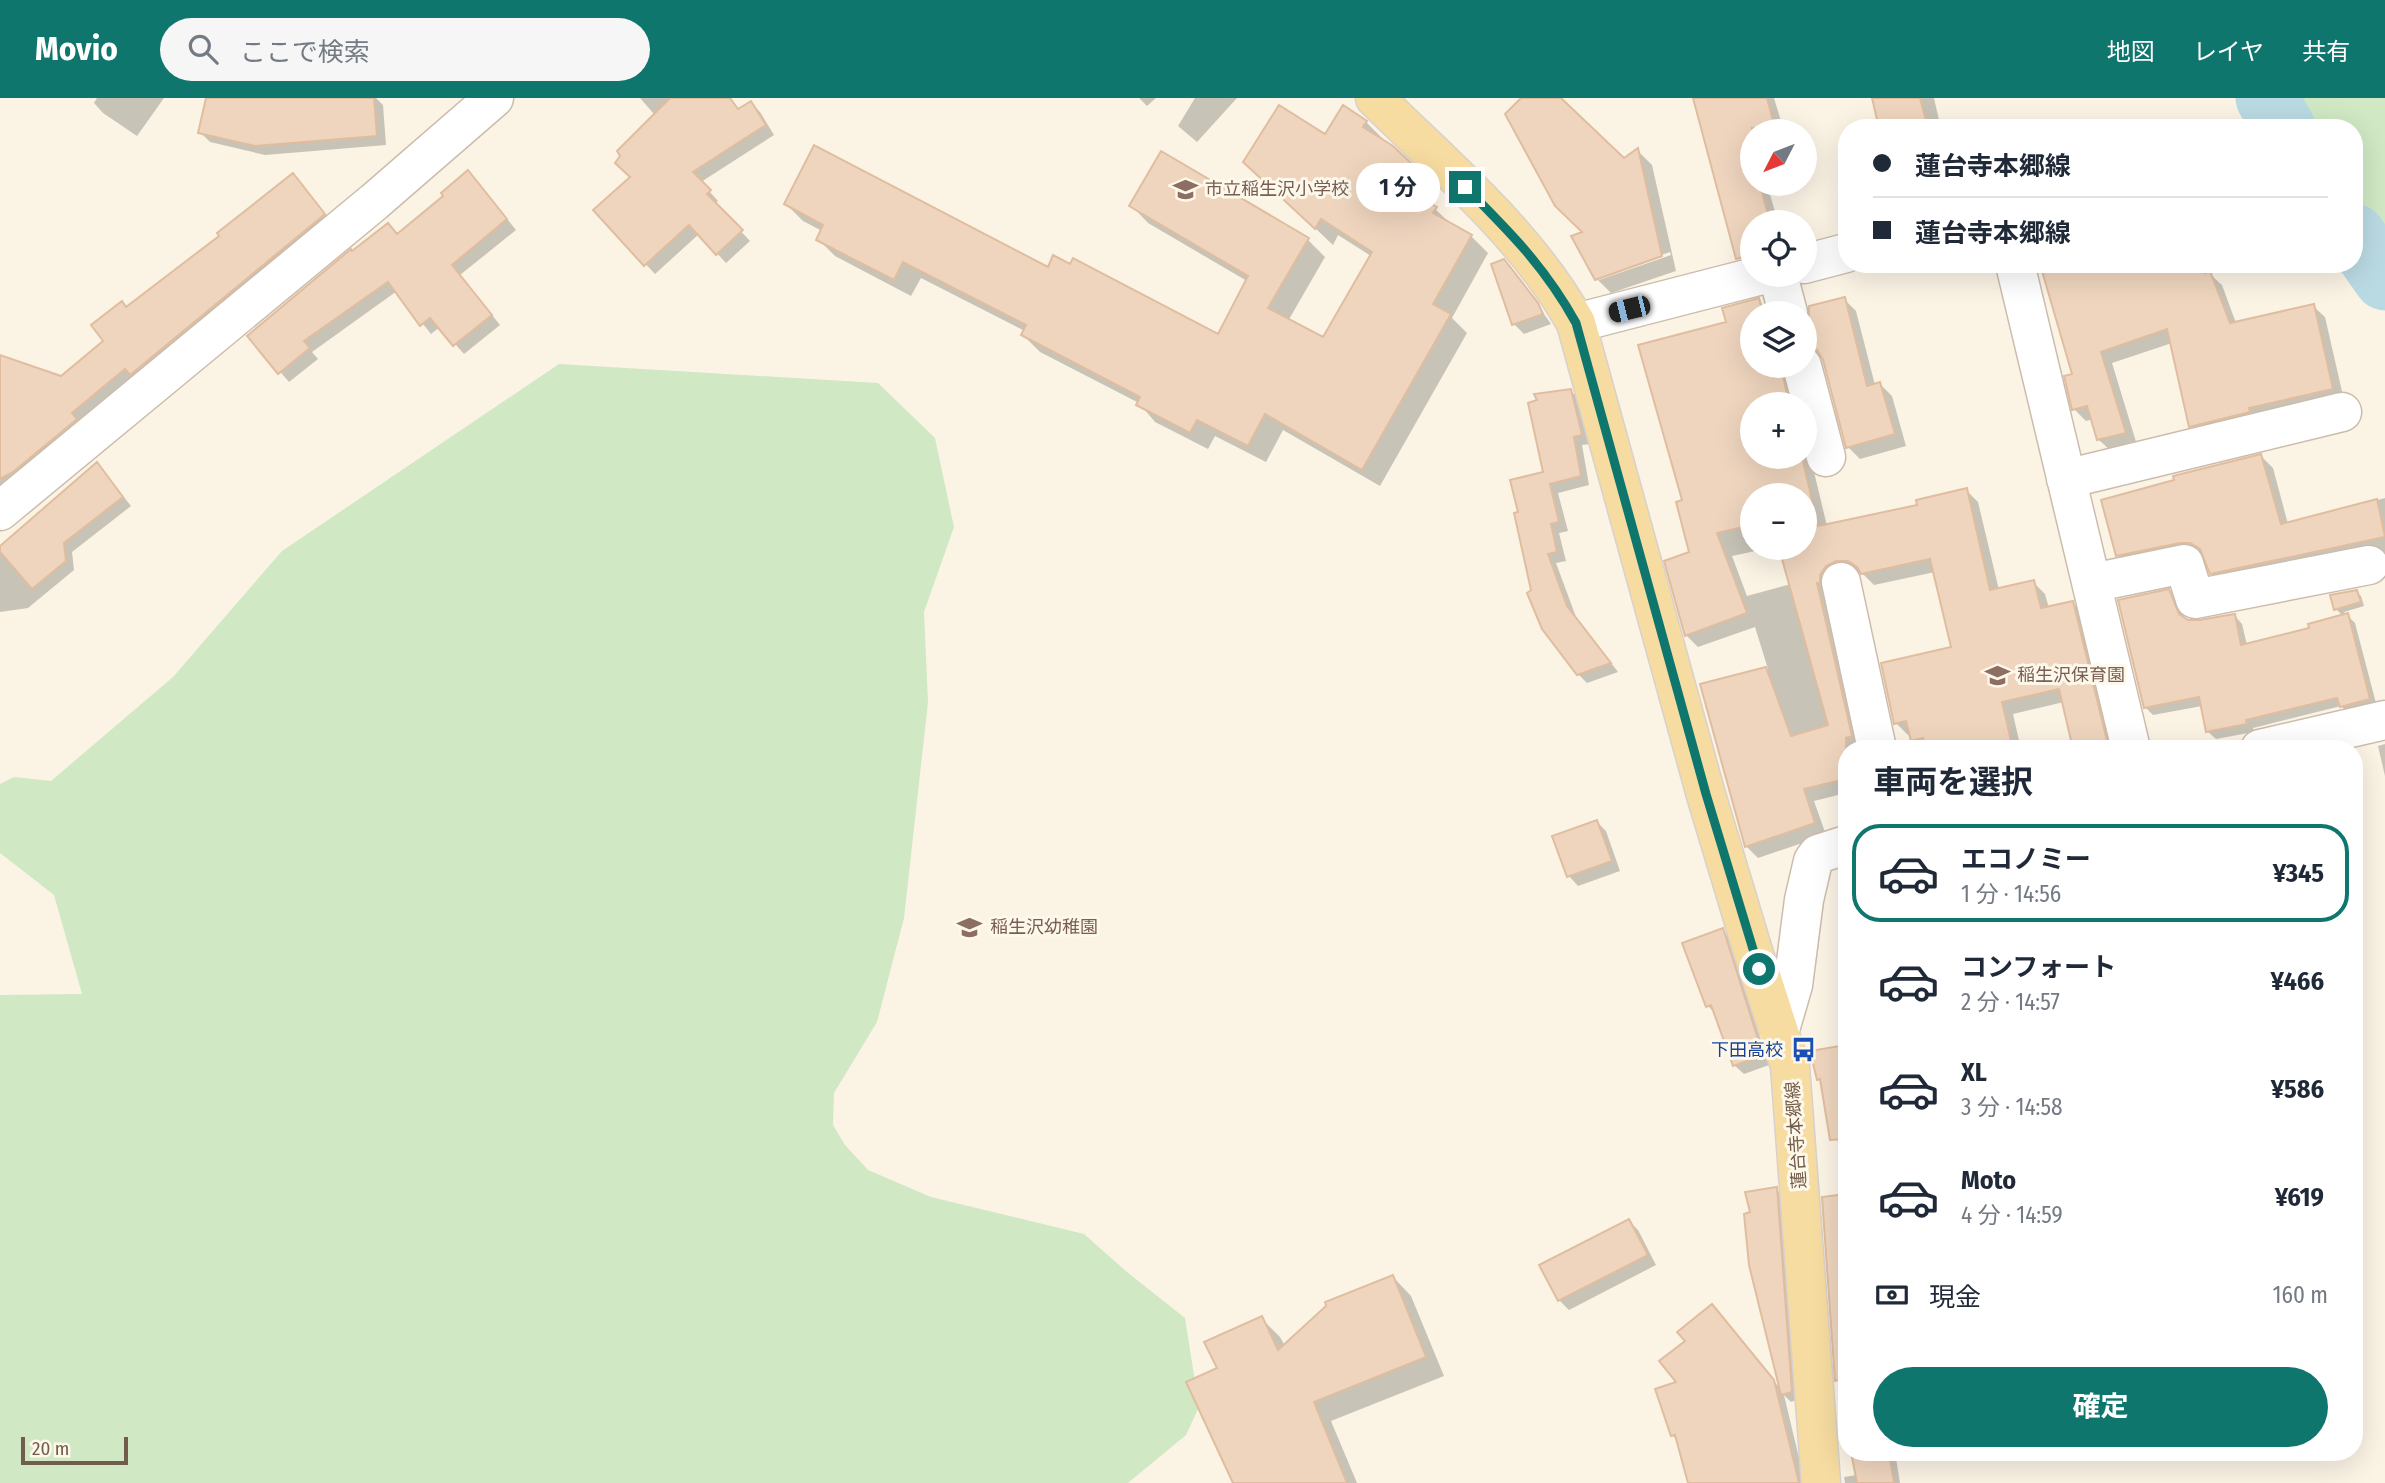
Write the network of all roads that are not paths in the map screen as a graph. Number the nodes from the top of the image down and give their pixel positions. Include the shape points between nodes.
1 (494, 98) edge
2 (1375, 98) edge
3 (1838, 255) edge
4 (1817, 261) edge
5 (2017, 273) edge
6 (1740, 281) edge
7 (1576, 323) junction
8 (1805, 378) edge
9 (2342, 412) dead end
10 (1826, 457) dead end
11 (2066, 479) junction
12 (0, 511) edge
13 (2369, 565) dead end
14 (1841, 582) dead end
15 (2092, 583) junction
16 (2385, 720) edge
17 (1875, 740) edge
18 (2129, 740) edge
19 (2299, 740) edge
20 (1838, 848) edge
21 (1780, 1033) junction
22 (1821, 1483) edge

1 - 12 street
2 - 7 main road, 蓮台寺本郷線 via 1518,240
3 - 4 street
5 - 11 street
6 - 7 street
7 - 21 main road, 蓮台寺本郷線 via 1706,794
8 - 10 street
9 - 11 street
11 - 15 street
13 - 15 street via 2194,599 2184,564
14 - 17 street
15 - 18 street
16 - 19 street
20 - 21 street via 1813,860 1793,985
21 - 22 main road, 蓮台寺本郷線 via 1790,1066

